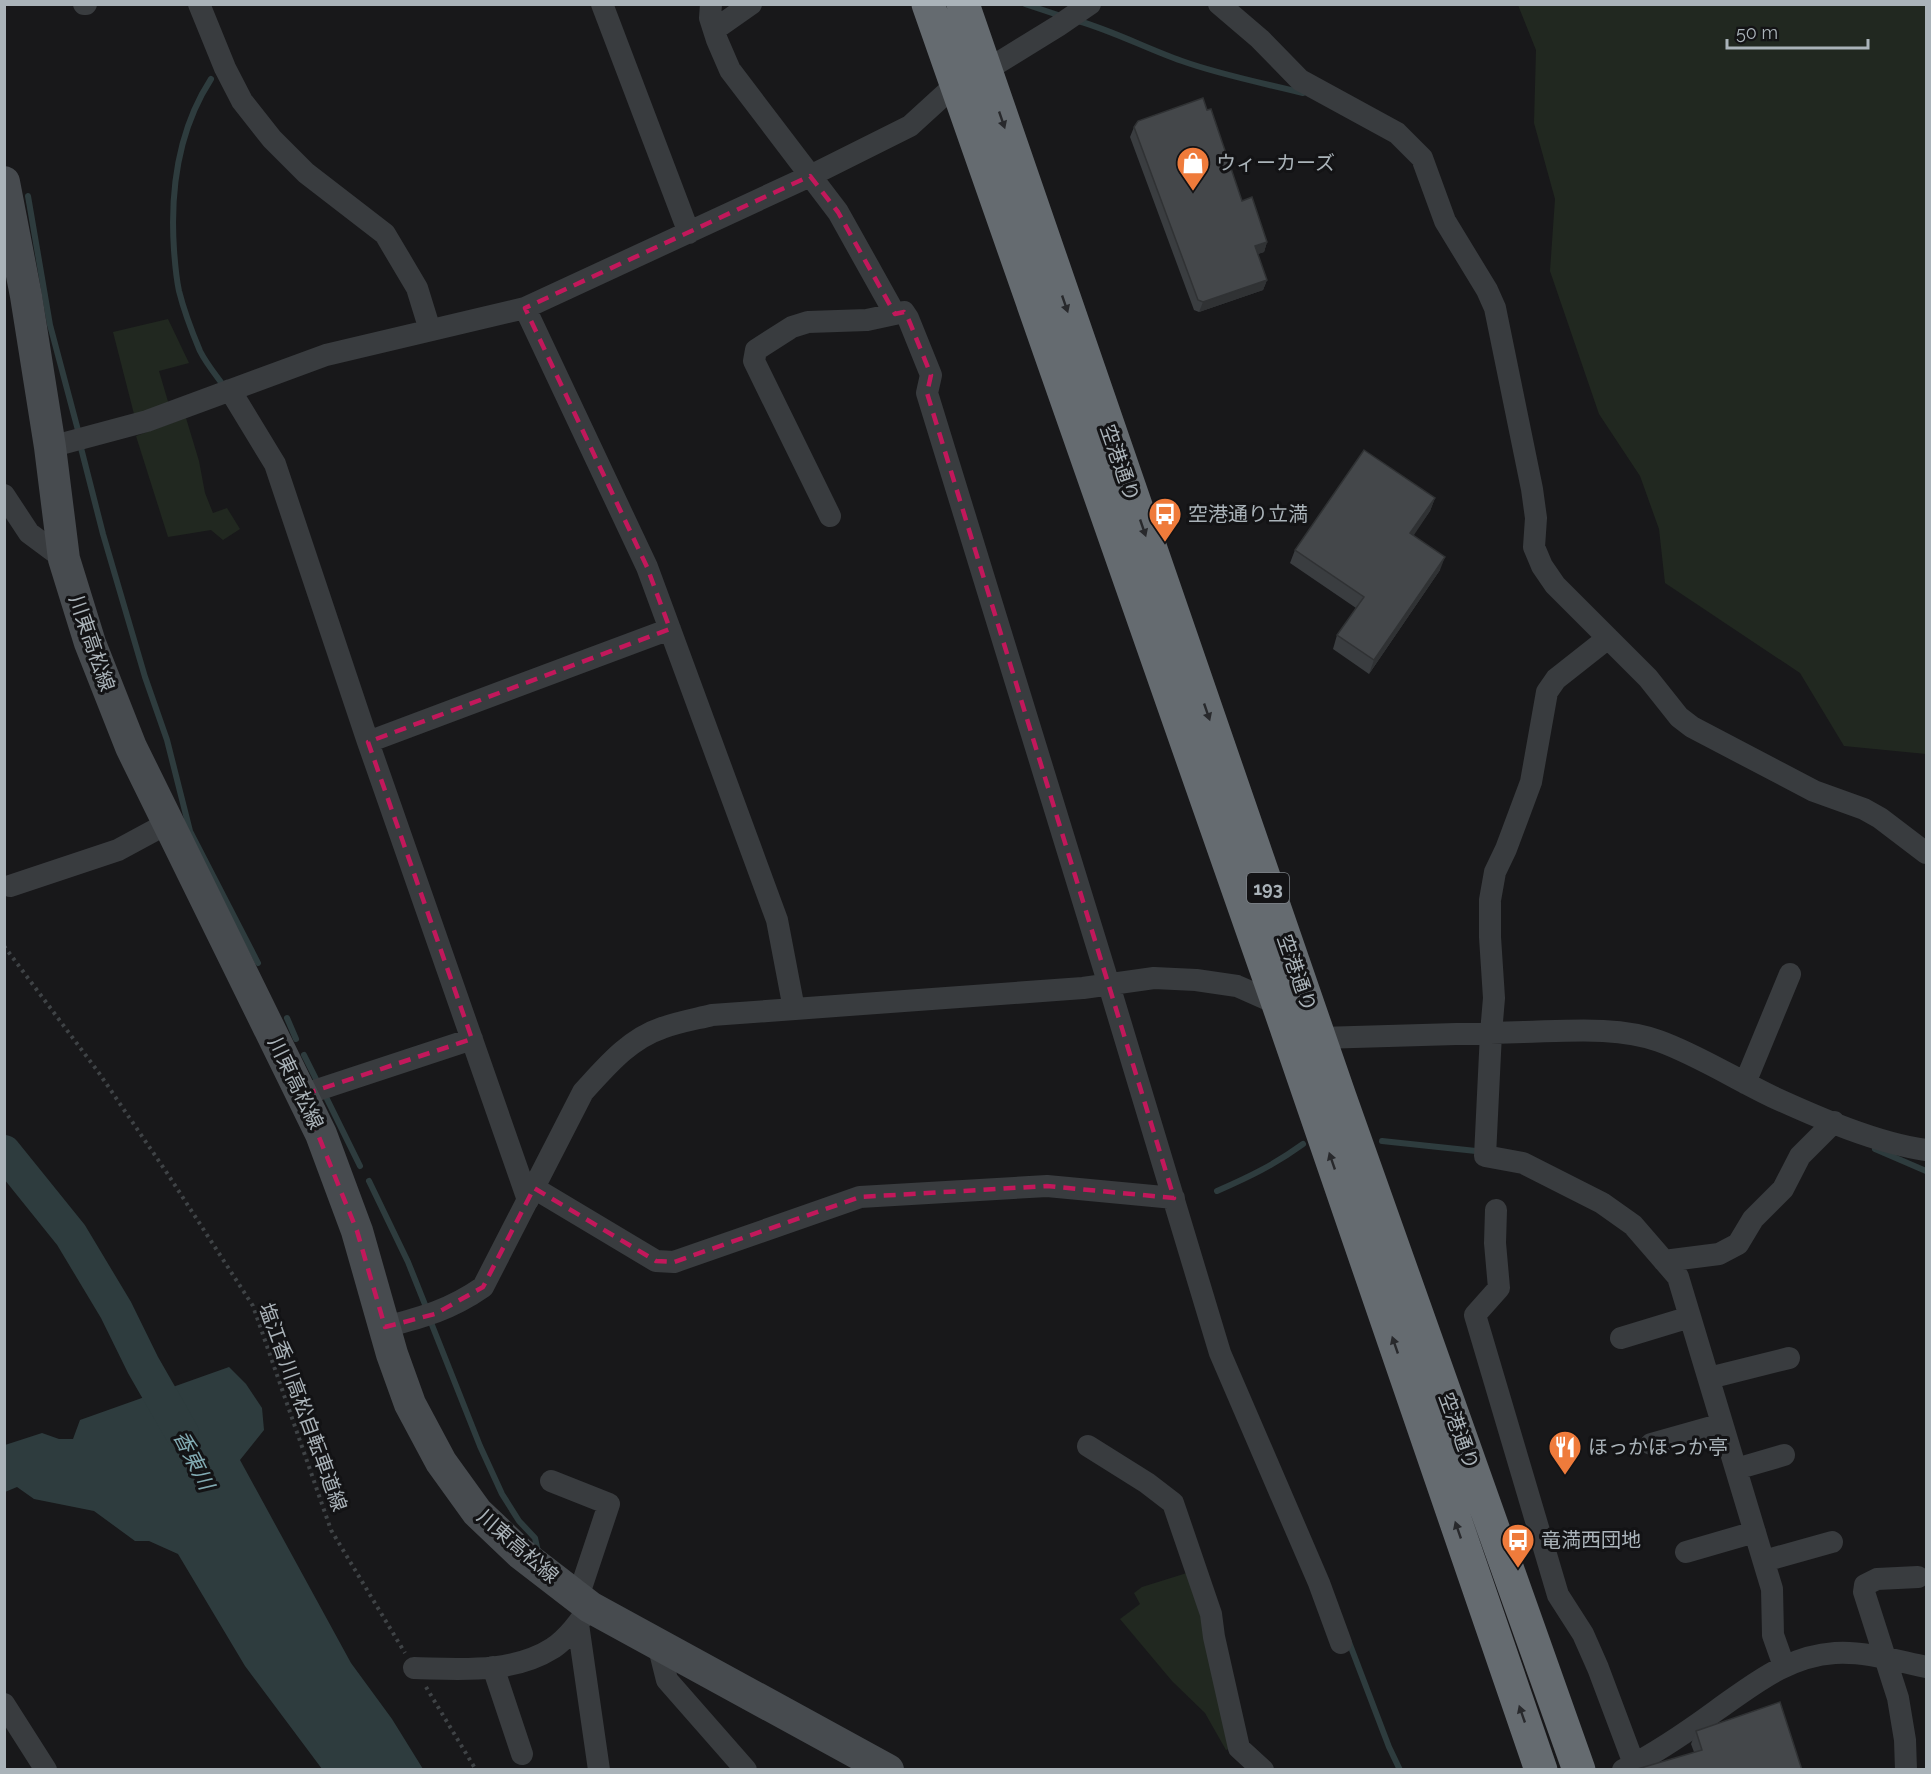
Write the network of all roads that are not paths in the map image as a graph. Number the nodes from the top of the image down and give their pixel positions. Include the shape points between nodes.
1 (199, 4) edge
2 (602, 4) edge
3 (711, 4) edge
4 (752, 4) edge
5 (928, 4) edge
6 (963, 4) edge
7 (1090, 4) edge
8 (1219, 4) edge
9 (714, 30) junction
10 (970, 77) junction
11 (810, 176) junction
12 (4, 182) edge
13 (689, 232) junction
14 (525, 308) junction
15 (895, 314) junction
16 (430, 330) junction
17 (230, 390) junction
18 (50, 447) junction
19 (4, 495) edge
20 (830, 516) dead end
21 (64, 559) junction
22 (670, 629) junction
23 (1608, 638) junction
24 (369, 742) junction
25 (168, 823) junction
26 (1926, 853) edge
27 (10, 886) dead end
28 (1790, 974) dead end
29 (1109, 985) junction
30 (1278, 1004) junction
31 (794, 1009) junction
32 (1491, 1033) junction
33 (1320, 1038) junction
34 (472, 1039) junction
35 (1745, 1083) junction
36 (302, 1095) junction
37 (1834, 1122) junction
38 (1926, 1150) edge
39 (531, 1194) junction
40 (1174, 1198) junction
41 (1496, 1210) dead end
42 (1664, 1261) junction
43 (1690, 1317) junction
44 (385, 1327) junction
45 (1621, 1338) dead end
46 (1789, 1358) dead end
47 (1709, 1378) junction
48 (1722, 1424) junction
49 (1651, 1444) dead end
50 (1088, 1446) dead end
51 (1784, 1455) dead end
52 (1736, 1469) junction
53 (551, 1481) dead end
54 (1755, 1532) junction
55 (1832, 1542) dead end
56 (1686, 1552) dead end
57 (1764, 1561) junction
58 (1918, 1577) dead end
59 (582, 1609) junction
60 (1341, 1643) dead end
61 (658, 1644) junction
62 (1884, 1659) junction
63 (1784, 1666) junction
64 (493, 1667) junction
65 (1926, 1667) edge
66 (414, 1668) road end
67 (4, 1704) edge
68 (522, 1754) dead end
69 (1629, 1767) edge
70 (46, 1770) edge
71 (599, 1770) edge
72 (746, 1770) edge
73 (888, 1770) edge
74 (1263, 1770) edge
75 (1541, 1770) edge
76 (1579, 1770) edge
77 (1906, 1770) edge

1 - 16 street via 242,101 306,173 385,234 417,288
2 - 13 street
3 - 9 street
4 - 9 street
5 - 10 highway, 空港通り / 193
6 - 10 highway, 空港通り / 193
7 - 10 street
8 - 23 street via 1300,80 1398,134 1422,158 1445,221 1495,308 1532,489 1534,547 1555,585
9 - 11 street via 730,70
10 - 11 street via 910,126
10 - 30 highway, 空港通り / 193
10 -> 33 highway, 空港通り / 193
11 - 13 street
11 - 15 street via 838,212
12 - 18 main road, 川東高松線
13 - 14 street
14 - 16 street
14 - 22 street via 647,567
15 - 20 street via 867,320 808,322 792,327 756,350 754,361
15 - 29 street via 904,312 908,318 931,375 927,393
16 - 17 street via 326,355
17 - 18 street via 147,421
17 - 24 street via 275,464
18 - 21 main road, 川東高松線
19 - 21 street via 28,532
21 - 25 main road, 川東高松線 via 94,654 131,747
22 - 24 street
22 - 31 street via 777,920
23 - 26 street via 1692,728 1814,791 1864,809
23 - 32 street via 1556,679 1548,692 1531,782 1495,872 1490,900 1494,998
24 - 34 street
25 - 27 street via 118,850
25 - 36 main road, 川東高松線
28 - 35 street
29 - 30 street via 1154,978 1196,980 1237,986
29 - 31 street
29 - 40 street
30 - 33 street
75 -> 30 highway, 空港通り / 193
31 - 39 street via 712,1015 661,1028 633,1043 583,1092
32 - 33 street
32 - 35 street via 1568,1031 1636,1035 1658,1040
32 - 42 street via 1485,1156 1523,1163 1602,1203 1633,1225
33 - 76 highway, 空港通り / 193
34 - 36 street
34 - 39 street
35 - 37 street
36 - 44 main road, 川東高松線 via 357,1231
37 - 38 street via 1867,1136
37 - 42 street via 1800,1156 1783,1188 1753,1219 1738,1244 1719,1254
39 - 40 street via 656,1261 674,1262 860,1197 1047,1186
39 - 44 street via 483,1287 435,1314
40 - 60 street via 1220,1353 1319,1582
41 - 69 street via 1499,1288 1475,1315 1558,1595 1583,1634 1598,1668
42 - 43 street via 1678,1277
43 - 45 street
43 - 47 street
44 - 59 main road, 川東高松線 via 410,1404 441,1462 477,1512
46 - 47 street
47 - 48 street
48 - 49 street
48 - 52 street
50 - 74 street via 1173,1503 1211,1614 1239,1748
51 - 52 street
52 - 54 street
53 - 59 street via 609,1504
54 - 56 street
54 - 57 street
55 - 57 street
57 - 63 street via 1772,1589 1773,1635
58 - 62 street via 1877,1579 1865,1585
59 - 61 main road, 川東高松線
59 - 64 street via 554,1647 517,1664
59 - 71 street
61 - 72 street via 667,1680
61 - 73 main road, 川東高松線
62 - 63 street via 1818,1654
62 - 65 street
62 - 77 street via 1898,1698
63 - 69 street
64 - 66 street
64 - 68 street
67 - 70 street

